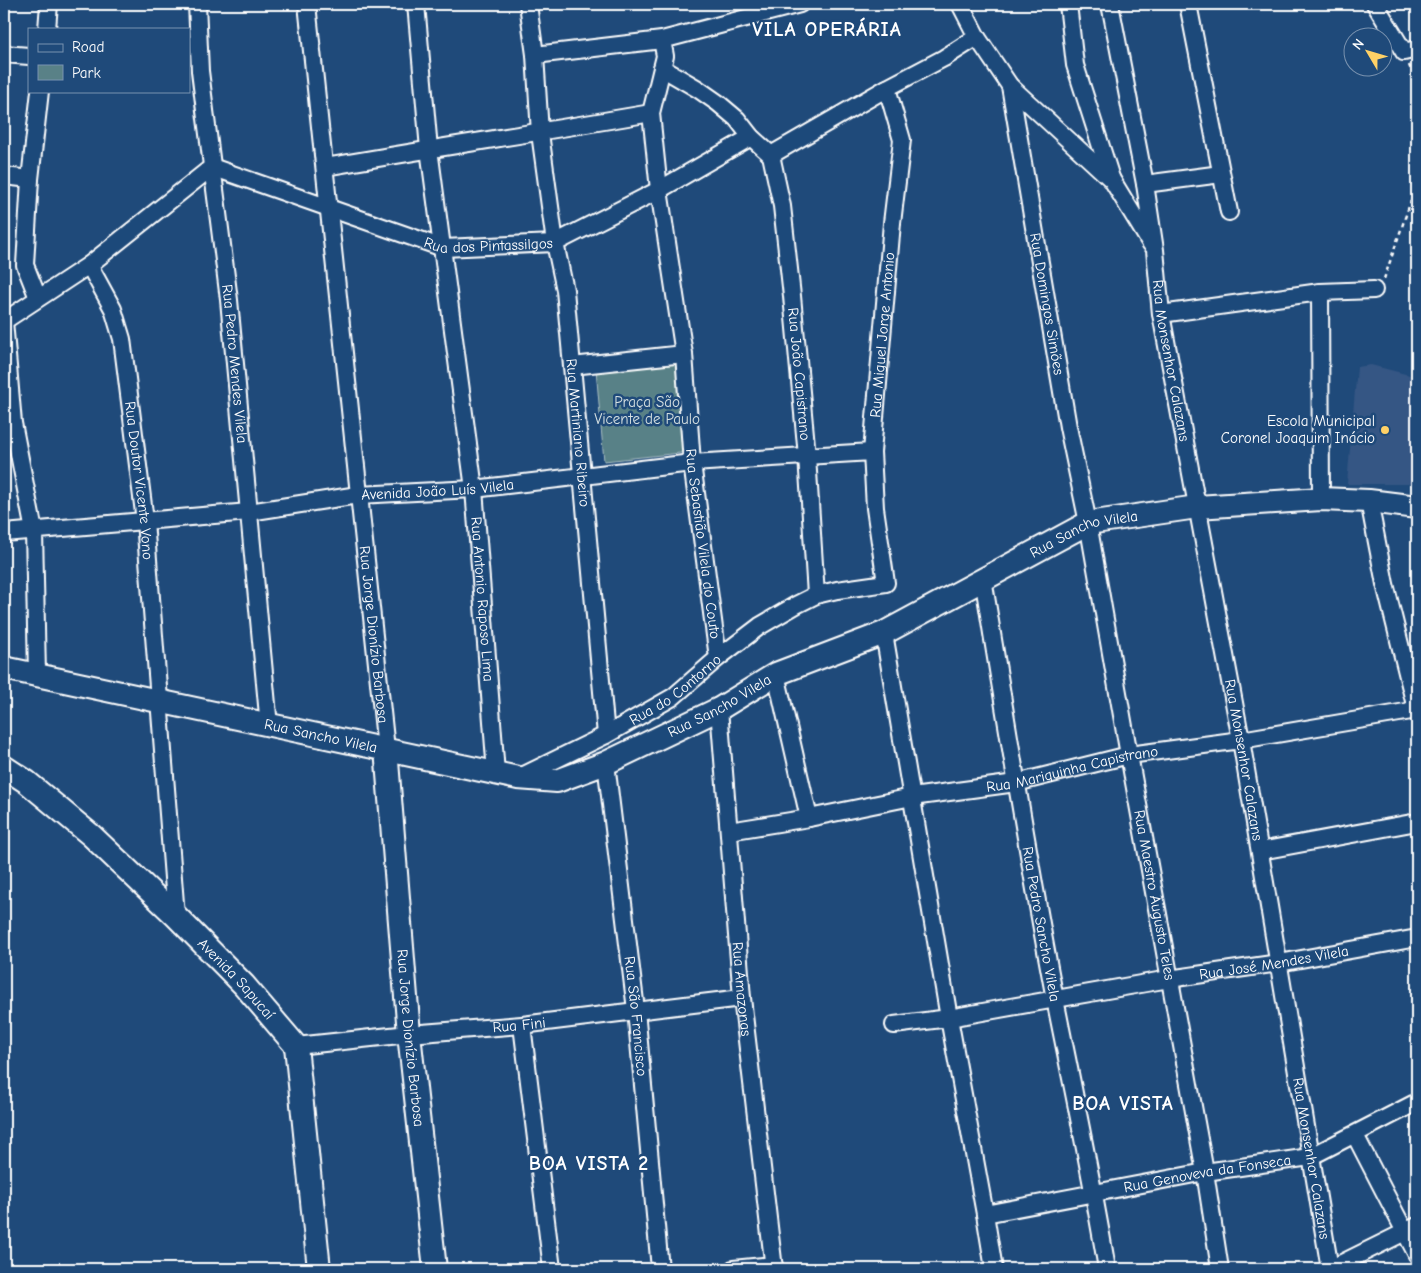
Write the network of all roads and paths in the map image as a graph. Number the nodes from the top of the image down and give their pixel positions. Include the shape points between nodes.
1 (49, 4) edge
2 (197, 4) edge
3 (307, 4) edge
4 (416, 4) edge
5 (528, 4) edge
6 (800, 4) edge
7 (960, 4) edge
8 (1068, 4) edge
9 (1110, 4) edge
10 (1188, 4) edge
11 (1375, 4) edge
12 (47, 28) edge
13 (976, 37) junction
14 (662, 40) junction
15 (1411, 50) edge
16 (4, 54) edge
17 (535, 55) junction
18 (28, 56) edge
19 (662, 68) junction
20 (194, 71) edge
21 (1010, 86) junction
22 (1417, 86) edge
23 (887, 88) junction
24 (40, 92) edge
25 (651, 113) junction
26 (540, 133) junction
27 (751, 137) junction
28 (430, 149) junction
29 (771, 155) junction
30 (212, 167) junction
31 (325, 167) junction
32 (1221, 174) junction
33 (4, 176) edge
34 (30, 179) junction
35 (1112, 180) junction
36 (1417, 183) edge
37 (1145, 184) junction
38 (659, 190) junction
39 (329, 208) junction
40 (1228, 212) dead end
41 (555, 243) junction
42 (443, 248) junction
43 (1155, 250) junction
44 (89, 265) junction
45 (1374, 290) joint
46 (1320, 292) junction
47 (38, 298) junction
48 (1160, 314) junction
49 (4, 321) edge
50 (684, 354) junction
51 (572, 366) junction
52 (872, 452) junction
53 (807, 456) junction
54 (692, 463) junction
55 (582, 476) junction
56 (474, 489) junction
57 (358, 495) junction
58 (1320, 499) junction
59 (1369, 501) junction
60 (1198, 507) junction
61 (1417, 508) edge
62 (249, 512) junction
63 (145, 521) junction
64 (1088, 523) junction
65 (34, 531) junction
66 (4, 533) edge
67 (982, 578) junction
68 (886, 583) joint
69 (816, 595) junction
70 (884, 633) junction
71 (718, 658) junction
72 (4, 668) edge
73 (776, 674) junction
74 (37, 675) junction
75 (159, 702) junction
76 (719, 708) junction
77 (1417, 712) edge
78 (269, 726) junction
79 (606, 736) junction
80 (1241, 740) junction
81 (386, 749) junction
82 (1128, 755) junction
83 (606, 763) junction
84 (4, 767) edge
85 (496, 773) junction
86 (518, 778) junction
87 (1016, 783) junction
88 (912, 797) junction
89 (809, 818) junction
90 (1417, 822) edge
91 (728, 831) junction
92 (1260, 851) junction
93 (176, 916) junction
94 (1417, 938) edge
95 (1279, 963) junction
96 (1169, 979) junction
97 (742, 998) junction
98 (1055, 998) junction
99 (636, 1010) junction
100 (949, 1018) junction
101 (522, 1025) junction
102 (894, 1026) dead end
103 (409, 1034) junction
104 (296, 1046) junction
105 (1417, 1102) edge
106 (1355, 1135) junction
107 (1310, 1158) junction
108 (1205, 1172) junction
109 (1095, 1193) junction
110 (985, 1214) junction
111 (1411, 1229) edge
112 (1417, 1255) edge
113 (774, 1267) edge
114 (318, 1269) edge
115 (435, 1269) edge
116 (552, 1269) edge
117 (660, 1269) edge
118 (732, 1269) edge
119 (994, 1269) edge
120 (1107, 1269) edge
121 (1220, 1269) edge
122 (1330, 1269) edge

1 - 12 street
2 - 20 street, Rua Pedro Mendes Vilela
3 - 31 street, Rua Jorge Dionízio Barbosa
4 - 28 street, Rua Antonio Raposo Lima
5 - 17 street, Rua Martiniano Ribeiro
6 - 14 street
7 - 13 street
8 - 35 street via 1075,65
9 - 37 street, Rua Monsenhor Calazans
10 - 32 street
11 - 15 street
13 - 21 street
13 - 23 street
14 - 17 street
14 - 19 street, Rua Sebastião Vilela do Couto via 665,56
15 - 22 path
16 - 18 street
17 - 26 street, Rua Martiniano Ribeiro
19 - 25 street, Rua Sebastião Vilela do Couto
19 - 27 street via 718,103
20 - 30 street, Rua Pedro Mendes Vilela
21 - 35 street
21 - 64 street, Rua Domingos Simões via 1068,427
23 - 29 street
23 - 52 street, Rua Miguel Jorge Antonio via 902,140
24 - 34 street
25 - 26 street
25 - 38 street, Rua Sebastião Vilela do Couto
26 - 28 street
26 - 41 street, Rua Martiniano Ribeiro
27 - 29 street
27 - 38 street, Rua dos Pintassilgos
28 - 31 street
28 - 42 street, Rua Antonio Raposo Lima
29 - 53 street, Rua João Capistrano via 782,206
30 - 39 street, Rua dos Pintassilgos
30 - 44 street
30 - 62 street, Rua Pedro Mendes Vilela via 229,300
31 - 39 street, Rua Jorge Dionízio Barbosa
32 - 37 street
32 - 40 street
33 - 34 street
34 - 47 street via 25,266
35 - 43 street
36 - 45 path via 1386,277
37 - 43 street, Rua Monsenhor Calazans
38 - 41 street, Rua dos Pintassilgos
38 - 50 street, Rua Sebastião Vilela do Couto
39 - 42 street, Rua dos Pintassilgos
39 - 57 street, Rua Jorge Dionízio Barbosa
41 - 42 street, Rua dos Pintassilgos
41 - 51 street, Rua Martiniano Ribeiro
42 - 56 street, Rua Antonio Raposo Lima
43 - 48 street, Rua Monsenhor Calazans
44 - 47 street
44 - 63 street, Rua Doutor Vicente Vono via 113,308 122,339
45 - 46 street
46 - 48 street
46 - 58 street
47 - 49 street
48 - 60 street, Rua Monsenhor Calazans
49 - 65 street via 13,423
50 - 51 street
50 - 54 street, Rua Sebastião Vilela do Couto
51 - 55 street, Rua Martiniano Ribeiro
52 - 53 street, Avenida João Luís Vilela
52 - 68 street, Rua Miguel Jorge Antonio via 875,508
53 - 54 street, Avenida João Luís Vilela
53 - 69 street, Rua João Capistrano
54 - 55 street, Avenida João Luís Vilela
54 - 71 street, Rua Sebastião Vilela do Couto
55 - 56 street, Avenida João Luís Vilela
55 - 79 street, Rua Martiniano Ribeiro
56 - 57 street, Avenida João Luís Vilela
56 - 85 street, Rua Antonio Raposo Lima
57 - 62 street, Avenida João Luís Vilela
57 - 81 street, Rua Jorge Dionízio Barbosa
58 - 59 main road, Rua Sancho Vilela
58 - 60 main road, Rua Sancho Vilela
59 - 61 main road, Rua Sancho Vilela
59 - 77 street via 1385,584
60 - 64 main road, Rua Sancho Vilela
60 - 80 street, Rua Monsenhor Calazans
62 - 63 street, Avenida João Luís Vilela
62 - 78 street, Rua Pedro Mendes Vilela
63 - 65 street, Avenida João Luís Vilela
63 - 75 street, Rua Doutor Vicente Vono
64 - 67 main road, Rua Sancho Vilela
64 - 82 street, Rua Maestro Augusto Teles
65 - 66 street, Avenida João Luís Vilela
65 - 74 street
67 - 70 main road, Rua Sancho Vilela
67 - 87 street, Rua Pedro Sancho Vilela
68 - 69 street, Rua do Contorno
69 - 71 street, Rua do Contorno via 760,626
70 - 73 main road, Rua Sancho Vilela
70 - 88 street
71 - 79 street, Rua do Contorno via 673,697
72 - 74 main road, Rua Sancho Vilela
73 - 76 main road, Rua Sancho Vilela
73 - 89 street
74 - 75 main road, Rua Sancho Vilela
75 - 78 main road, Rua Sancho Vilela
75 - 93 street, Rua Doutor Vicente Vono
76 - 83 main road, Rua Sancho Vilela
76 - 91 street, Rua Amazonas
77 - 80 street, Rua Mariquinha Capistrano
78 - 81 main road, Rua Sancho Vilela
79 - 86 street, Rua do Contorno
80 - 82 street, Rua Mariquinha Capistrano
80 - 92 street, Rua Monsenhor Calazans
81 - 85 main road, Rua Sancho Vilela
81 - 103 main road, Rua Jorge Dionízio Barbosa
82 - 87 street, Rua Mariquinha Capistrano
82 - 96 street, Rua Maestro Augusto Teles
83 - 86 main road, Rua Sancho Vilela via 558,781
83 - 99 street, Rua São Francisco
84 - 93 main road, Avenida Sapucaí via 92,836
85 - 86 main road, Rua Sancho Vilela
87 - 88 street, Rua Mariquinha Capistrano
87 - 98 street, Rua Pedro Sancho Vilela
88 - 89 street, Rua Mariquinha Capistrano
88 - 100 street
89 - 91 street, Rua Mariquinha Capistrano
90 - 92 street
91 - 97 street, Rua Amazonas
92 - 95 street, Rua Monsenhor Calazans
93 - 104 main road, Avenida Sapucaí via 244,985
94 - 95 street, Rua José Mendes Vilela
95 - 96 street, Rua José Mendes Vilela
95 - 107 street, Rua Monsenhor Calazans
96 - 98 street, Rua José Mendes Vilela
96 - 108 street, Rua Maestro Augusto Teles
97 - 99 street, Rua Fini
97 - 113 street, Rua Amazonas
98 - 100 street, Rua José Mendes Vilela
98 - 109 street, Rua Pedro Sancho Vilela
99 - 101 street, Rua Fini
99 - 117 street, Rua São Francisco
100 - 102 street, Rua José Mendes Vilela
100 - 110 street
101 - 103 street, Rua Fini
101 - 116 street
103 - 104 street, Rua Fini
103 - 115 main road, Rua Jorge Dionízio Barbosa
104 - 114 main road
105 - 106 street, Rua Genoveva da Fonseca
106 - 107 street, Rua Genoveva da Fonseca
106 - 111 street
107 - 108 street, Rua Genoveva da Fonseca
107 - 122 street, Rua Monsenhor Calazans
108 - 109 street, Rua Genoveva da Fonseca
108 - 121 street, Rua Maestro Augusto Teles
109 - 110 street, Rua Genoveva da Fonseca
109 - 120 street, Rua Pedro Sancho Vilela
110 - 119 street
111 - 112 street
111 - 122 street
113 - 118 street

